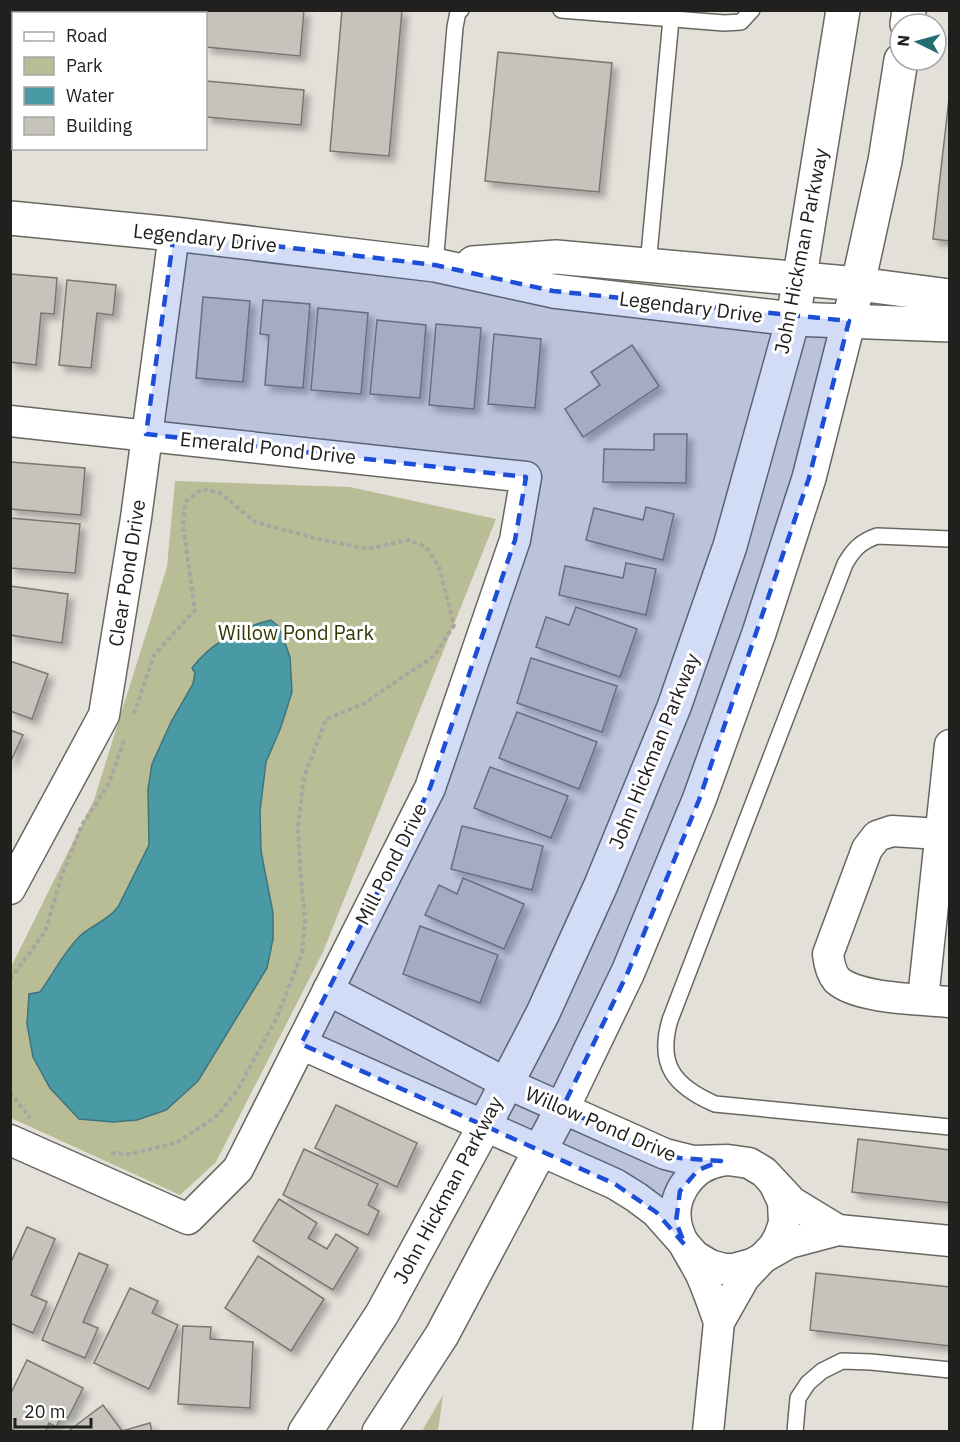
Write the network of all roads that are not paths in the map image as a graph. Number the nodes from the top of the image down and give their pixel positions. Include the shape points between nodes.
1 (461, 10) edge
2 (561, 10) edge
3 (752, 10) edge
4 (843, 10) edge
5 (671, 19) junction
6 (899, 72) edge
7 (10, 218) edge
8 (174, 234) junction
9 (435, 265) junction
10 (648, 265) junction
11 (800, 279) junction
12 (858, 284) junction
13 (950, 296) edge
14 (793, 319) junction
15 (849, 321) junction
16 (950, 325) edge
17 (10, 421) edge
18 (146, 434) junction
19 (526, 477) joint
20 (950, 539) edge
21 (950, 745) edge
22 (940, 834) junction
23 (10, 889) edge
24 (328, 990) junction
25 (937, 1000) edge
26 (301, 1044) junction
27 (506, 1083) junction
28 (562, 1109) junction
29 (485, 1125) junction
30 (950, 1126) edge
31 (22, 1131) edge
32 (539, 1151) junction
33 (721, 1161) junction
34 (774, 1183) junction
35 (838, 1230) junction
36 (950, 1241) edge
37 (685, 1245) junction
38 (764, 1257) junction
39 (719, 1322) junction
40 (950, 1371) edge
41 (305, 1431) edge
42 (379, 1431) edge
43 (708, 1431) edge
44 (795, 1431) edge

1 - 9 lane via 454,27
2 - 5 lane
3 - 5 lane via 741,22
4 - 11 street, John Hickman Parkway
5 - 10 lane
6 - 12 street via 885,161
7 - 8 street, Legendary Drive
8 - 9 street, Legendary Drive
8 - 18 street, Clear Pond Drive
9 - 10 street, Legendary Drive via 556,257
9 - 14 street, Legendary Drive via 554,291
10 - 11 street, Legendary Drive
11 - 12 street, Legendary Drive
11 - 14 street, John Hickman Parkway
12 - 13 street, Legendary Drive
12 - 15 street
14 - 15 street, Legendary Drive
14 - 27 street, John Hickman Parkway via 730,546 674,707 601,885 543,1013
15 - 16 street, Legendary Drive
15 - 28 street via 809,478 699,800 628,972
17 - 18 street, Emerald Pond Drive
18 - 19 street, Emerald Pond Drive
18 - 23 street, Clear Pond Drive via 104,715
19 - 24 street, Mill Pond Drive via 515,540 430,788
20 - 30 lane via 877,536 853,550 844,564 664,1039 669,1066 678,1082 715,1104
21 - 22 street
22 - 25 street
22 - 25 street via 892,831 876,836 867,849 828,954 835,978 861,993
24 - 26 street, Mill Pond Drive
24 - 27 street, Willow Pond Drive
26 - 29 street, Willow Pond Drive
26 - 31 street, Mill Pond Drive via 238,1169 188,1219
27 - 28 street, Willow Pond Drive
27 - 29 street, John Hickman Parkway
28 - 32 street
28 - 33 street, Willow Pond Drive via 679,1158
29 - 32 street, Willow Pond Drive
29 - 41 street, John Hickman Parkway via 382,1314
32 - 37 street, Willow Pond Drive via 626,1190 656,1212
32 - 42 street via 442,1335
33 - 34 street, Willow Pond Drive via 749,1163
33 - 37 street via 698,1170 680,1191 676,1222
34 - 35 street, Willow Pond Drive via 792,1202
34 - 38 street via 783,1202 784,1223 778,1240
35 - 36 street, Willow Pond Drive
35 - 38 street, Willow Pond Drive via 789,1243
37 - 38 street, Willow Pond Drive via 703,1262 724,1269 742,1268
37 - 39 street via 703,1278
38 - 39 street via 744,1278
39 - 43 street
40 - 44 lane via 842,1361 808,1383 798,1398

